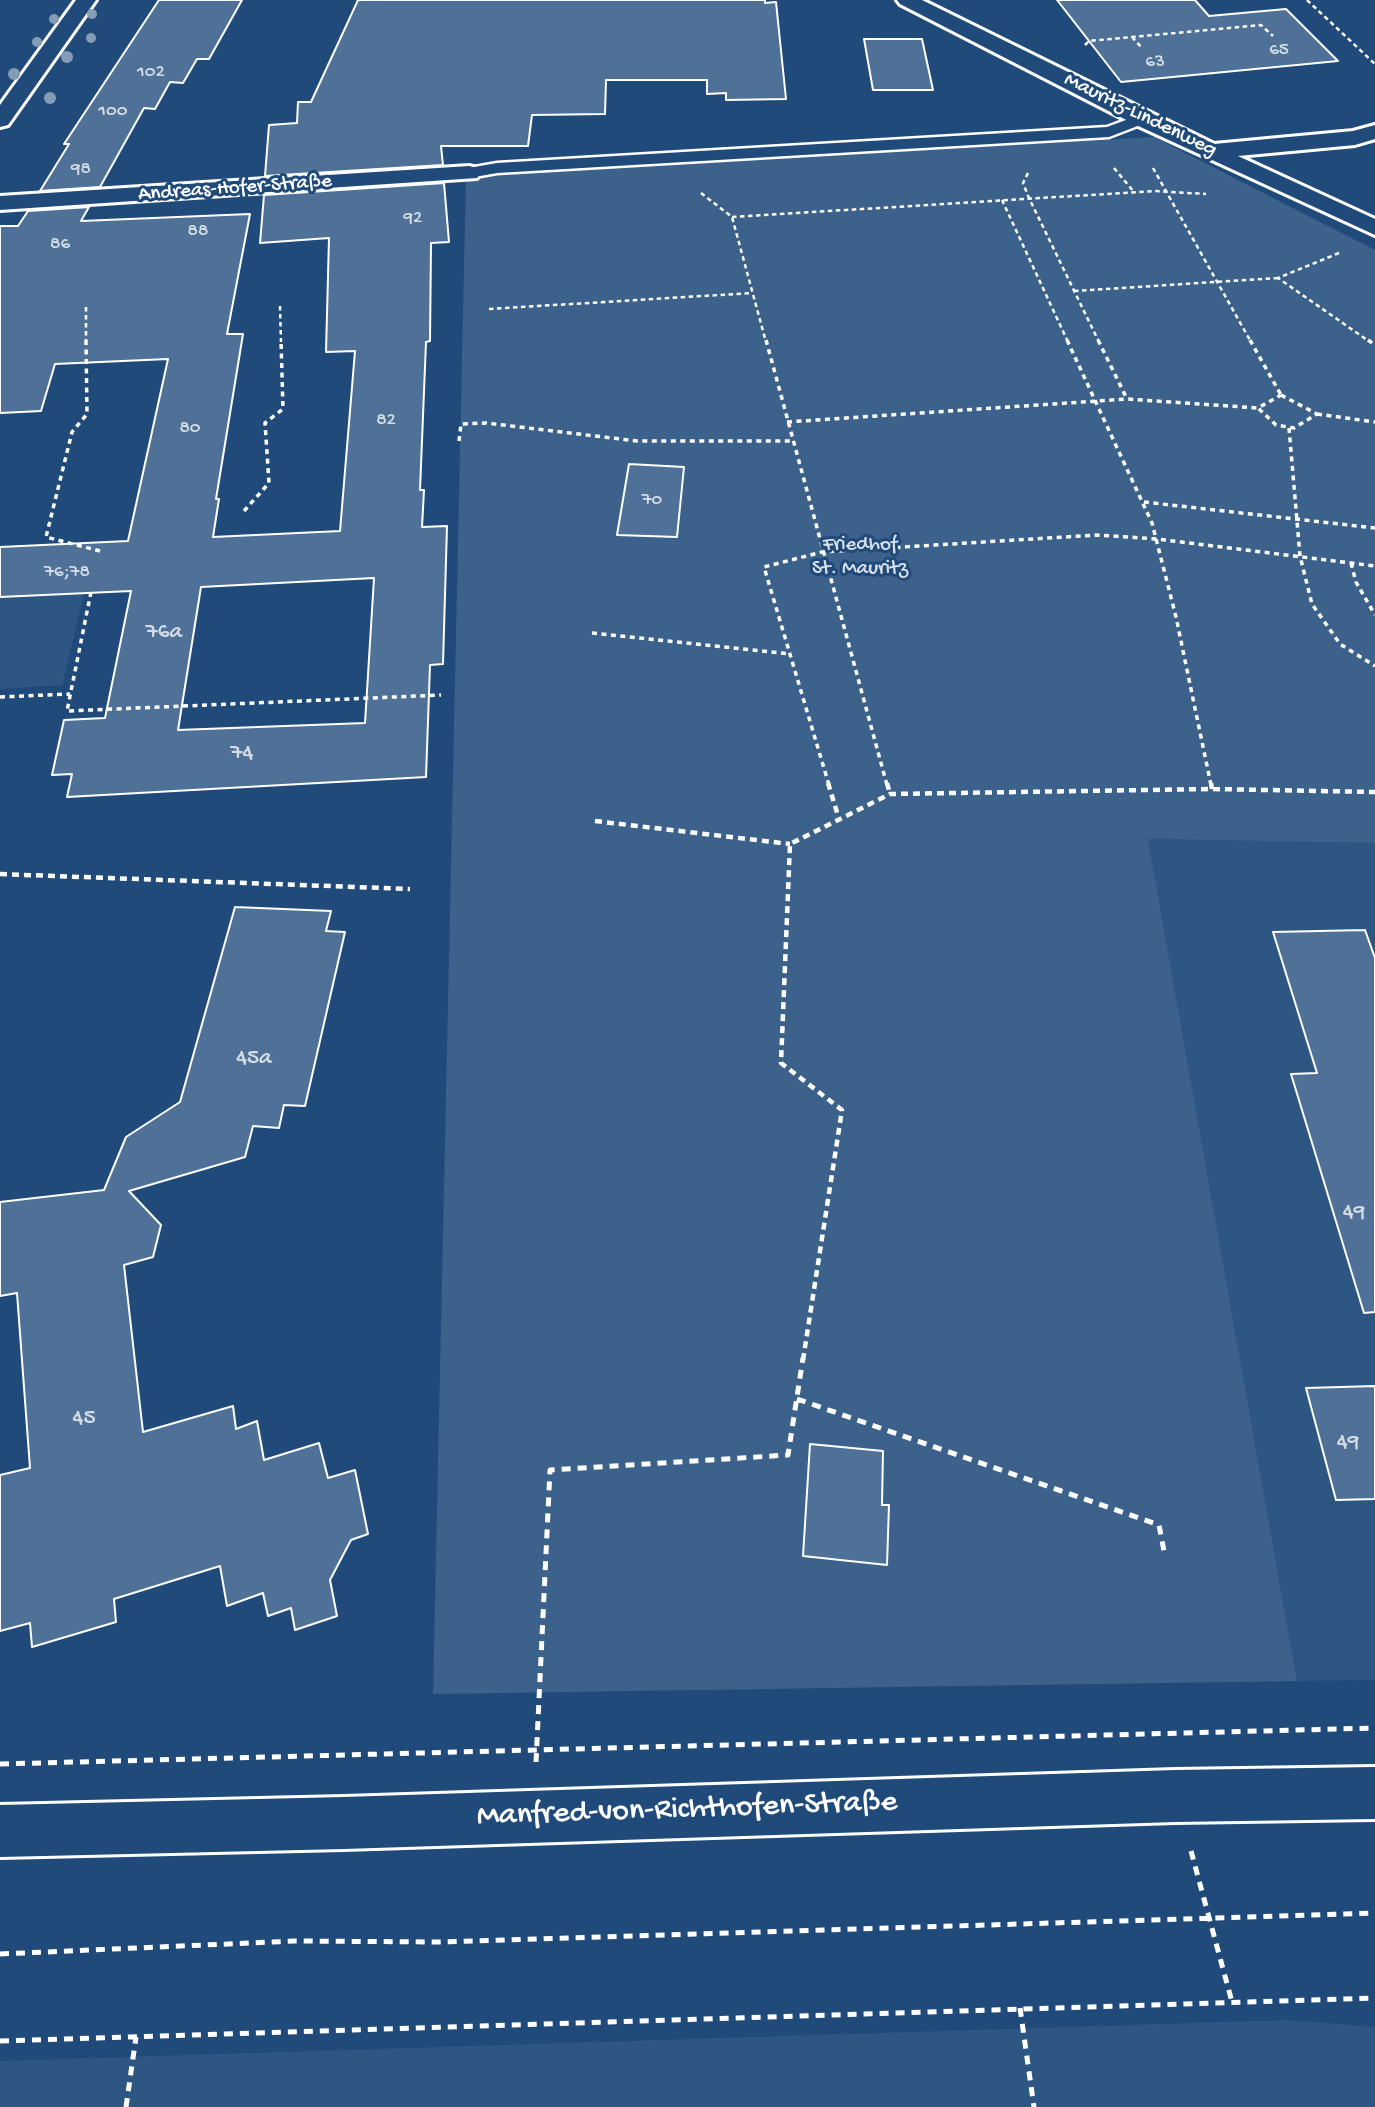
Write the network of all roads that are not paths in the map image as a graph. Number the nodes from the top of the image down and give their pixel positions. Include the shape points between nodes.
1 (86, 0) edge
2 (907, 0) edge
3 (0, 120) edge
4 (1131, 123) junction
5 (1375, 132) edge
6 (1212, 151) junction
7 (469, 173) joint
8 (0, 203) edge
9 (1375, 228) edge
10 (1375, 1793) edge
11 (0, 1831) edge

1 - 3 street
2 - 4 street, Mauritz-Lindenweg via 1059,76
4 - 6 street, Mauritz-Lindenweg
4 - 7 lane via 1109,132
5 - 6 street via 1355,138
6 - 9 street, Mauritz-Lindenweg
7 - 8 street, Andreas-Hofer-Straße
10 - 11 street, Manfred-von-Richthofen-Straße

